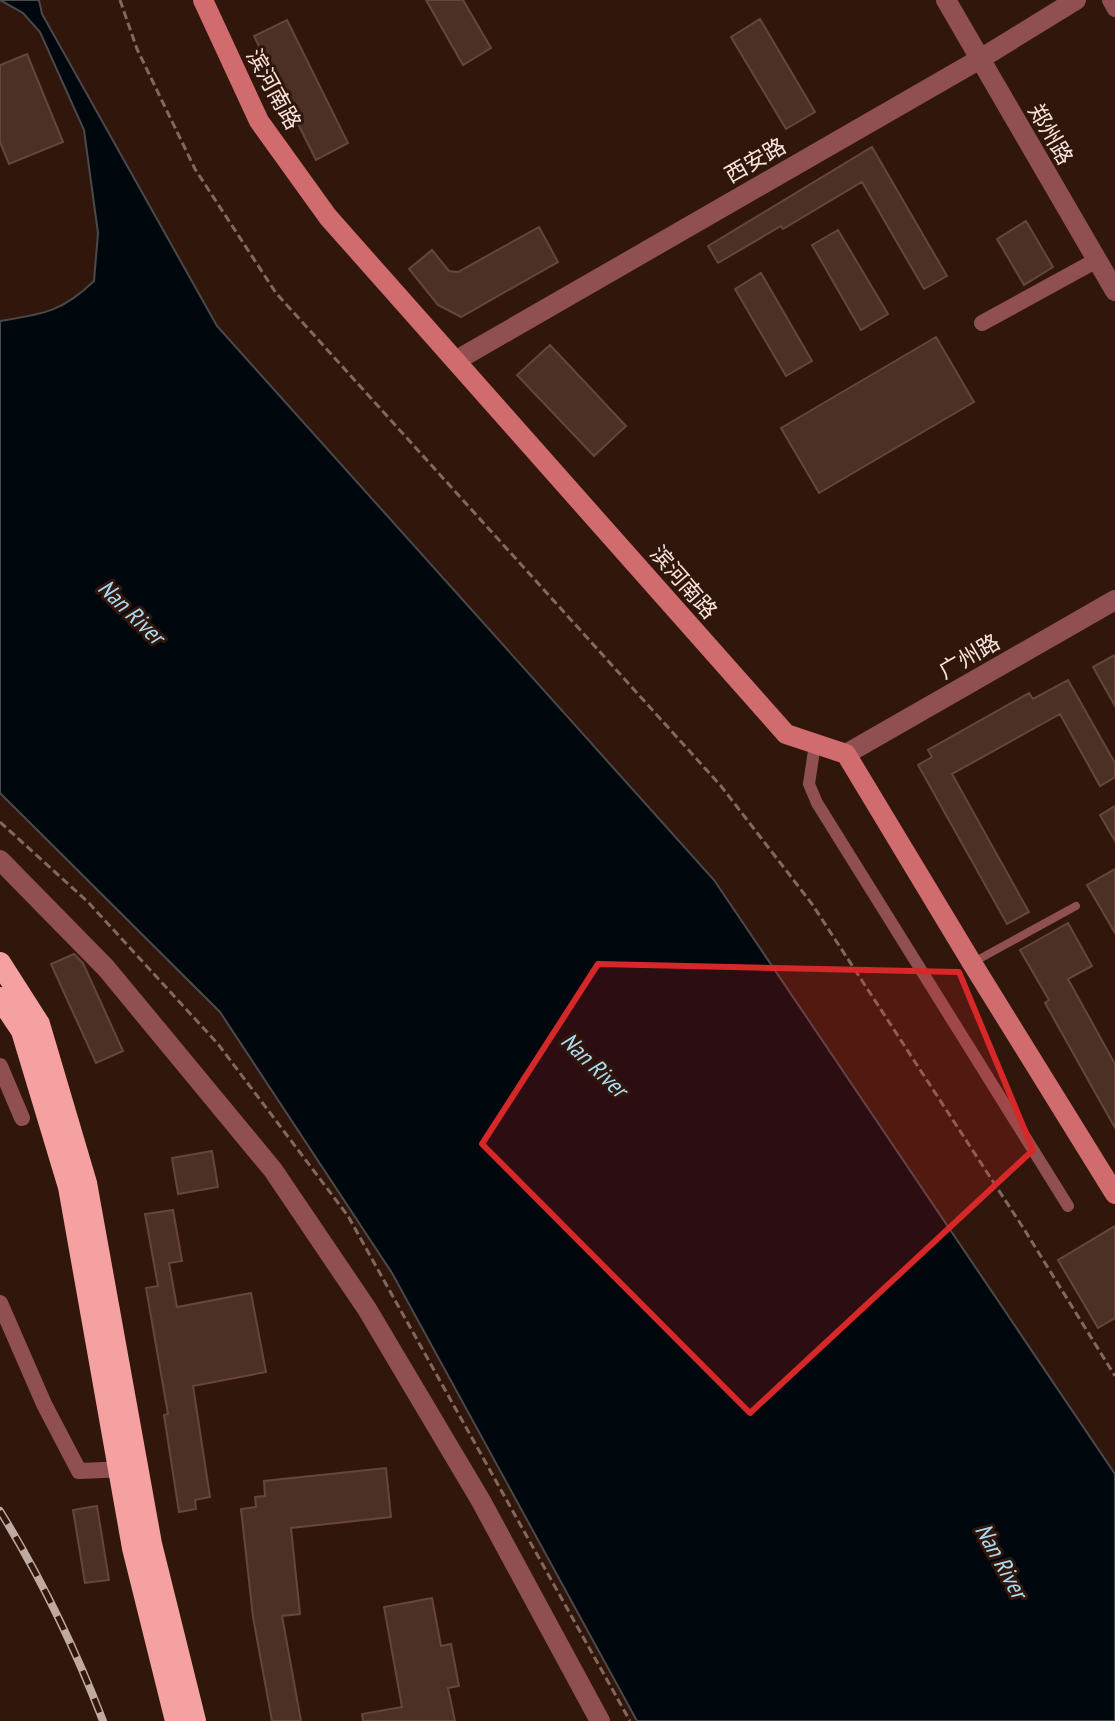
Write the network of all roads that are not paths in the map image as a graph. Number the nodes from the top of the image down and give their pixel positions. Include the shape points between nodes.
1 (203, 0) edge
2 (946, 0) edge
3 (1076, 0) edge
4 (1110, 0) edge
5 (1115, 9) edge
6 (980, 59) junction
7 (1097, 260) junction
8 (1115, 291) edge
9 (982, 323) dead end
10 (457, 360) junction
11 (1115, 600) edge
12 (815, 744) junction
13 (846, 754) junction
14 (0, 860) edge
15 (1076, 906) dead end
16 (0, 963) edge
17 (972, 963) junction
18 (0, 998) edge
19 (0, 1066) edge
20 (22, 1118) dead end
21 (1113, 1185) edge
22 (1068, 1206) dead end
23 (0, 1303) edge
24 (130, 1469) junction
25 (176, 1721) edge
26 (195, 1721) edge
27 (600, 1721) edge

1 - 10 main road, 滨河南路 via 259,121 328,217
2 - 6 street, 郑州路
3 - 6 street, 西安路
4 - 5 street
6 - 7 street, 郑州路
6 - 10 street, 西安路
7 - 8 street, 郑州路
7 - 9 street
10 - 12 main road, 滨河南路 via 786,734
11 - 13 street, 广州路
12 - 13 main road, 滨河南路
12 - 22 street via 809,784 817,803
13 - 17 main road
14 - 27 street via 106,968 273,1170 367,1309 481,1501
15 - 17 lane
16 - 24 highway via 39,1024 86,1183
17 - 21 main road
18 - 24 highway via 22,1031 69,1187
19 - 20 street
23 - 24 street via 79,1471
24 - 25 highway via 133,1548
24 - 26 highway

